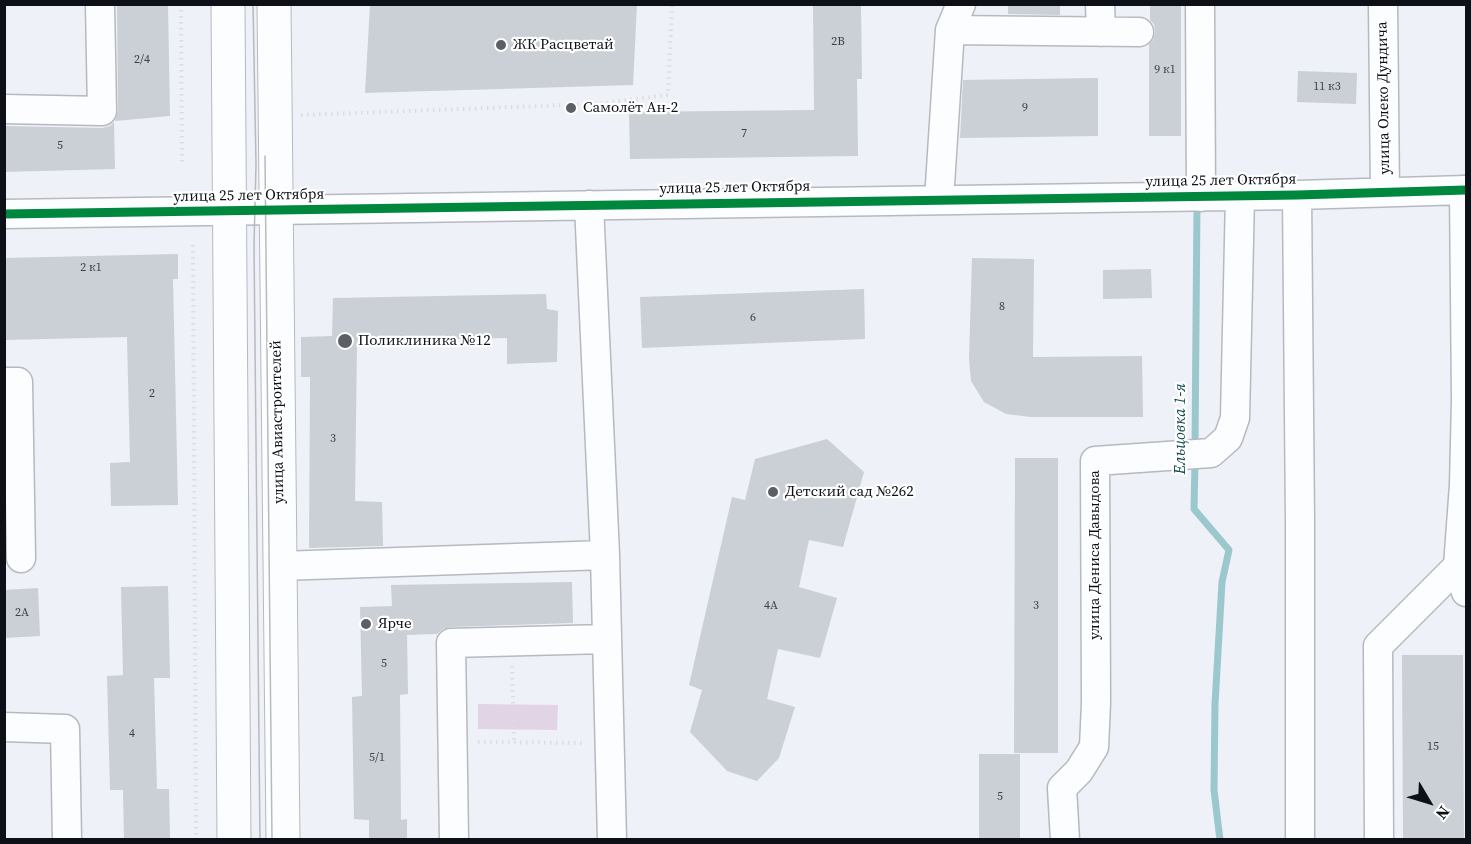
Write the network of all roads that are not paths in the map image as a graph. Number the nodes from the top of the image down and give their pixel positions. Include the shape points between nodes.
1 (100, 4) edge
2 (228, 4) edge
3 (274, 4) edge
4 (1200, 4) edge
5 (1383, 4) edge
6 (956, 17) edge
7 (1100, 18) edge
8 (1139, 33) dead end
9 (4, 109) edge
10 (1465, 190) edge
11 (1385, 192) junction
12 (1297, 195) junction
13 (1240, 196) junction
14 (1201, 197) junction
15 (939, 200) junction
16 (589, 205) junction
17 (275, 211) junction
18 (230, 212) junction
19 (4, 214) edge
20 (4, 382) edge
21 (1466, 400) edge
22 (605, 555) junction
23 (21, 558) dead end
24 (280, 566) junction
25 (1462, 579) edge
26 (606, 639) junction
27 (4, 727) edge
28 (67, 840) edge
29 (234, 840) edge
30 (283, 840) edge
31 (454, 840) edge
32 (612, 840) edge
33 (1065, 840) edge
34 (1299, 840) edge
35 (1379, 840) edge

1 - 9 street via 102,111
2 - 18 main road
3 - 17 main road, улица Авиастроителей
4 - 14 street
5 - 11 street, улица Олеко Дундича
6 - 7 street
6 - 15 street
7 - 8 street
10 - 11 street, улица 25 лет Октября
10 - 21 street
11 - 12 street, улица 25 лет Октября
12 - 13 street, улица 25 лет Октября
12 - 34 street
13 - 14 street, улица 25 лет Октября
13 - 33 street, улица Дениса Давыдова via 1235,418 1228,438 1211,453 1095,461 1094,747 1062,788
14 - 15 street, улица 25 лет Октября
15 - 16 street, улица 25 лет Октября
16 - 17 street, улица 25 лет Октября
16 - 22 street
17 - 18 street, улица 25 лет Октября
17 - 24 main road, улица Авиастроителей
18 - 19 street, улица 25 лет Октября
18 - 29 main road
20 - 23 street via 18,382
21 - 25 street
22 - 24 street
22 - 26 street
24 - 30 main road, улица Авиастроителей
25 - 35 street via 1378,646
26 - 31 street via 451,643
26 - 32 street
27 - 28 street via 65,729

